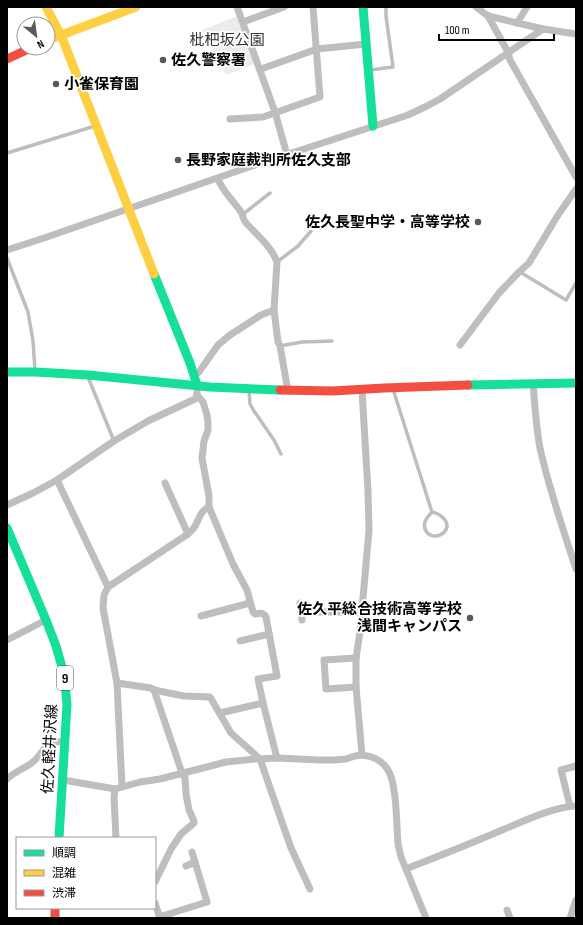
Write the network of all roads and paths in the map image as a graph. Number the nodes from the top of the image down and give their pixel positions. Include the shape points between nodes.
1 (46, 7) edge
2 (136, 7) edge
3 (237, 7) edge
4 (284, 7) edge
5 (313, 7) edge
6 (363, 7) edge
7 (386, 7) edge
8 (476, 7) edge
9 (527, 7) edge
10 (488, 16) junction
11 (243, 22) junction
12 (517, 23) junction
13 (543, 29) junction
14 (576, 34) edge
15 (61, 35) junction
16 (56, 37) edge
17 (366, 44) junction
18 (317, 49) junction
19 (508, 52) junction
20 (260, 69) junction
21 (369, 70) junction
22 (276, 112) junction
23 (230, 119) dead end
24 (96, 125) junction
25 (373, 126) junction
26 (7, 153) edge
27 (287, 154) junction
28 (576, 177) edge
29 (218, 179) junction
30 (576, 189) edge
31 (270, 193) dead end
32 (129, 209) junction
33 (242, 215) junction
34 (311, 231) dead end
35 (7, 250) edge
36 (7, 258) edge
37 (276, 262) junction
38 (519, 272) junction
39 (576, 283) edge
40 (274, 310) junction
41 (332, 341) dead end
42 (460, 345) dead end
43 (280, 346) junction
44 (7, 372) edge
45 (35, 372) junction
46 (88, 375) junction
47 (194, 375) junction
48 (576, 383) edge
49 (533, 384) junction
50 (197, 385) junction
51 (393, 388) junction
52 (249, 389) junction
53 (362, 390) junction
54 (288, 391) junction
55 (197, 395) junction
56 (114, 441) junction
57 (281, 454) dead end
58 (57, 480) junction
59 (165, 483) dead end
60 (7, 506) edge
61 (209, 507) junction
62 (432, 512) junction
63 (7, 528) edge
64 (188, 534) junction
65 (574, 560) edge
66 (576, 569) edge
67 (108, 587) junction
68 (250, 603) junction
69 (300, 603) dead end
70 (301, 612) junction
71 (362, 612) junction
72 (201, 616) dead end
73 (46, 620) junction
74 (302, 620) dead end
75 (269, 634) junction
76 (7, 640) edge
77 (240, 641) dead end
78 (356, 658) junction
79 (117, 683) junction
80 (356, 687) junction
81 (154, 690) junction
82 (263, 703) junction
83 (220, 713) junction
84 (65, 742) junction
85 (362, 755) junction
86 (277, 758) junction
87 (260, 759) junction
88 (576, 766) edge
89 (182, 773) junction
90 (7, 779) edge
91 (62, 780) junction
92 (118, 787) junction
93 (573, 806) edge
94 (59, 837) edge
95 (116, 837) edge
96 (192, 852) dead end
97 (195, 862) junction
98 (186, 866) dead end
99 (406, 869) junction
100 (156, 880) edge
101 (310, 889) dead end
102 (576, 900) edge
103 (156, 907) edge
104 (507, 910) dead end
105 (159, 918) edge
106 (426, 918) edge
107 (510, 918) edge
108 (570, 918) edge

1 - 15 street
2 - 15 street
3 - 11 street
4 - 11 street
5 - 18 street
6 - 17 street
7 - 21 lane via 394,67
8 - 10 street
9 - 12 street
10 - 12 street
10 - 19 street
11 - 20 street
12 - 13 street
13 - 14 street
13 - 19 street
15 - 16 street
15 - 24 street
17 - 18 street
17 - 21 street
18 - 20 street
18 - 22 street via 320,97
19 - 25 street via 440,99 408,115
19 - 28 street via 510,60
20 - 22 street
21 - 25 street
22 - 23 street via 263,117
22 - 27 street
24 - 26 lane
24 - 32 street
25 - 27 street
27 - 29 street
29 - 32 street
29 - 33 street
30 - 38 street via 529,263
31 - 33 lane
32 - 35 street
32 - 47 street
33 - 37 street via 244,221 269,248
34 - 37 lane via 298,246
36 - 45 lane via 28,312
37 - 40 street
38 - 39 lane via 566,300
38 - 42 street via 499,293
40 - 43 street
40 - 47 street via 261,315 230,335 218,345 199,372
41 - 43 lane
43 - 54 street
44 - 45 street
45 - 46 street
46 - 50 street
46 - 56 lane
47 - 50 street
48 - 49 street
49 - 51 street
49 - 65 street via 540,448
50 - 52 street
50 - 55 street
51 - 53 street
51 - 62 lane
52 - 54 street
52 - 57 lane via 250,404
53 - 54 street
53 - 71 street via 369,523
55 - 56 street via 195,399 148,421
55 - 61 street via 203,402 207,415 208,430 202,458
56 - 58 street
58 - 60 street
58 - 67 street
59 - 64 street
61 - 64 street via 204,509
61 - 68 street via 247,590
62 - 62 lane via 425,521 426,530 430,535 441,535 447,526 446,521 438,513
63 - 73 street, 佐久軽井沢線 / 9
64 - 67 street
65 - 66 street
67 - 79 street via 104,595 103,608
68 - 72 street
68 - 75 street via 253,614 262,613 265,616
69 - 70 street
70 - 71 street
70 - 74 street
71 - 78 street
73 - 76 street
73 - 84 street, 佐久軽井沢線 / 9 via 64,674 67,704
75 - 77 street
75 - 82 street via 277,676 258,679
78 - 80 street
78 - 80 street via 324,660 326,689
79 - 81 street
79 - 92 street
80 - 85 street
81 - 83 street via 184,696 210,697
81 - 89 street
82 - 83 street
82 - 86 street
83 - 87 street via 231,733
84 - 90 street via 51,743 36,760
84 - 91 street, 佐久軽井沢線 / 9
85 - 86 street via 334,760
85 - 99 street via 377,759 391,775 395,791 398,844
86 - 87 street
87 - 89 street via 226,762
87 - 101 street via 291,848
88 - 93 street via 561,770
89 - 92 street
89 - 100 street via 194,823 181,834
91 - 92 street
91 - 94 street, 佐久軽井沢線 / 9
92 - 95 street via 114,797
93 - 99 street via 528,819
96 - 97 street
97 - 98 street
97 - 105 street via 207,902
99 - 106 street
102 - 108 street
103 - 105 street
104 - 107 street

